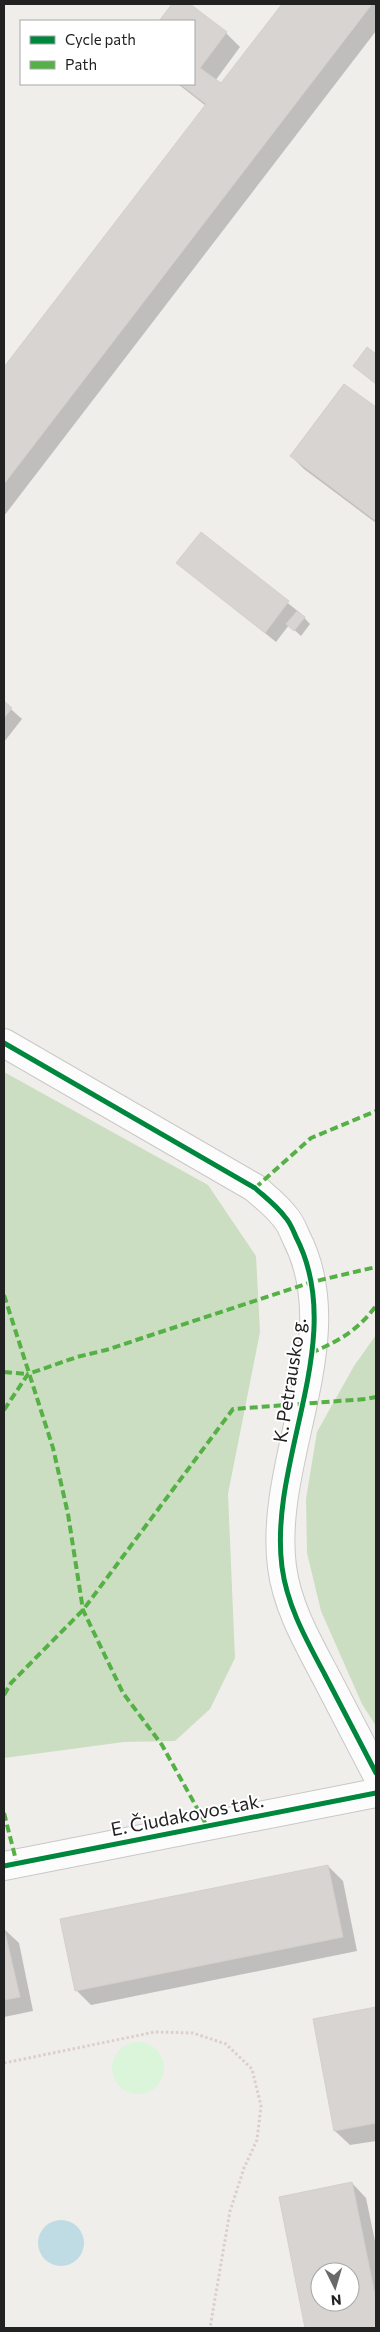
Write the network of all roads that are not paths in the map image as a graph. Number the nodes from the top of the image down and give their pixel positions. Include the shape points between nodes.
1 (4, 1042) edge
2 (376, 1773) edge
3 (376, 1792) edge
4 (4, 1866) edge

1 - 2 street, K. Petrausko g. via 255,1188 286,1217 302,1249 312,1282 315,1313 280,1534 282,1568 290,1602 306,1639
3 - 4 street, E. Čiudakovos tak.

